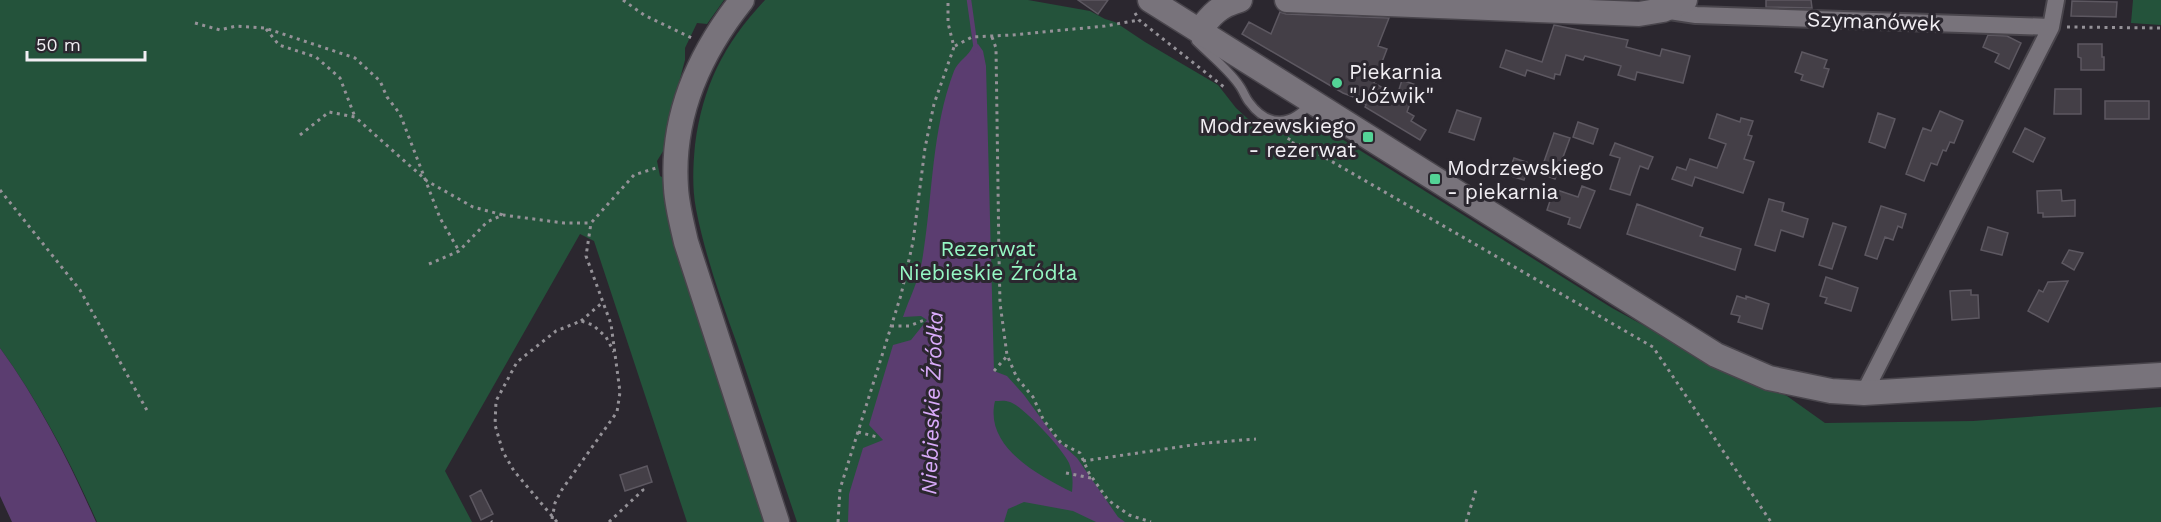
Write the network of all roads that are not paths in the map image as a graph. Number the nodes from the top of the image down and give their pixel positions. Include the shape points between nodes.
1 (742, 0) edge
2 (1150, 0) edge
3 (1240, 0) edge
4 (1287, 0) edge
5 (1685, 0) edge
6 (2056, 0) edge
7 (1452, 4) edge
8 (1606, 7) edge
9 (1663, 10) junction
10 (1207, 15) edge
11 (2050, 27) junction
12 (1311, 101) junction
13 (2161, 375) edge
14 (1864, 393) junction
15 (777, 522) edge

1 - 15 street via 699,65 686,102 676,166 678,208
2 - 10 street
3 - 10 street
4 - 7 street, Szymanówek
5 - 9 street
6 - 11 street
7 - 8 street, Szymanówek
8 - 9 street, Szymanówek via 1639,14
9 - 11 street, Szymanówek via 1696,15
10 - 12 street
10 - 12 lane via 1196,41 1264,117 1289,119
11 - 14 street
12 - 14 street via 1716,355 1769,378 1831,391
13 - 14 street

